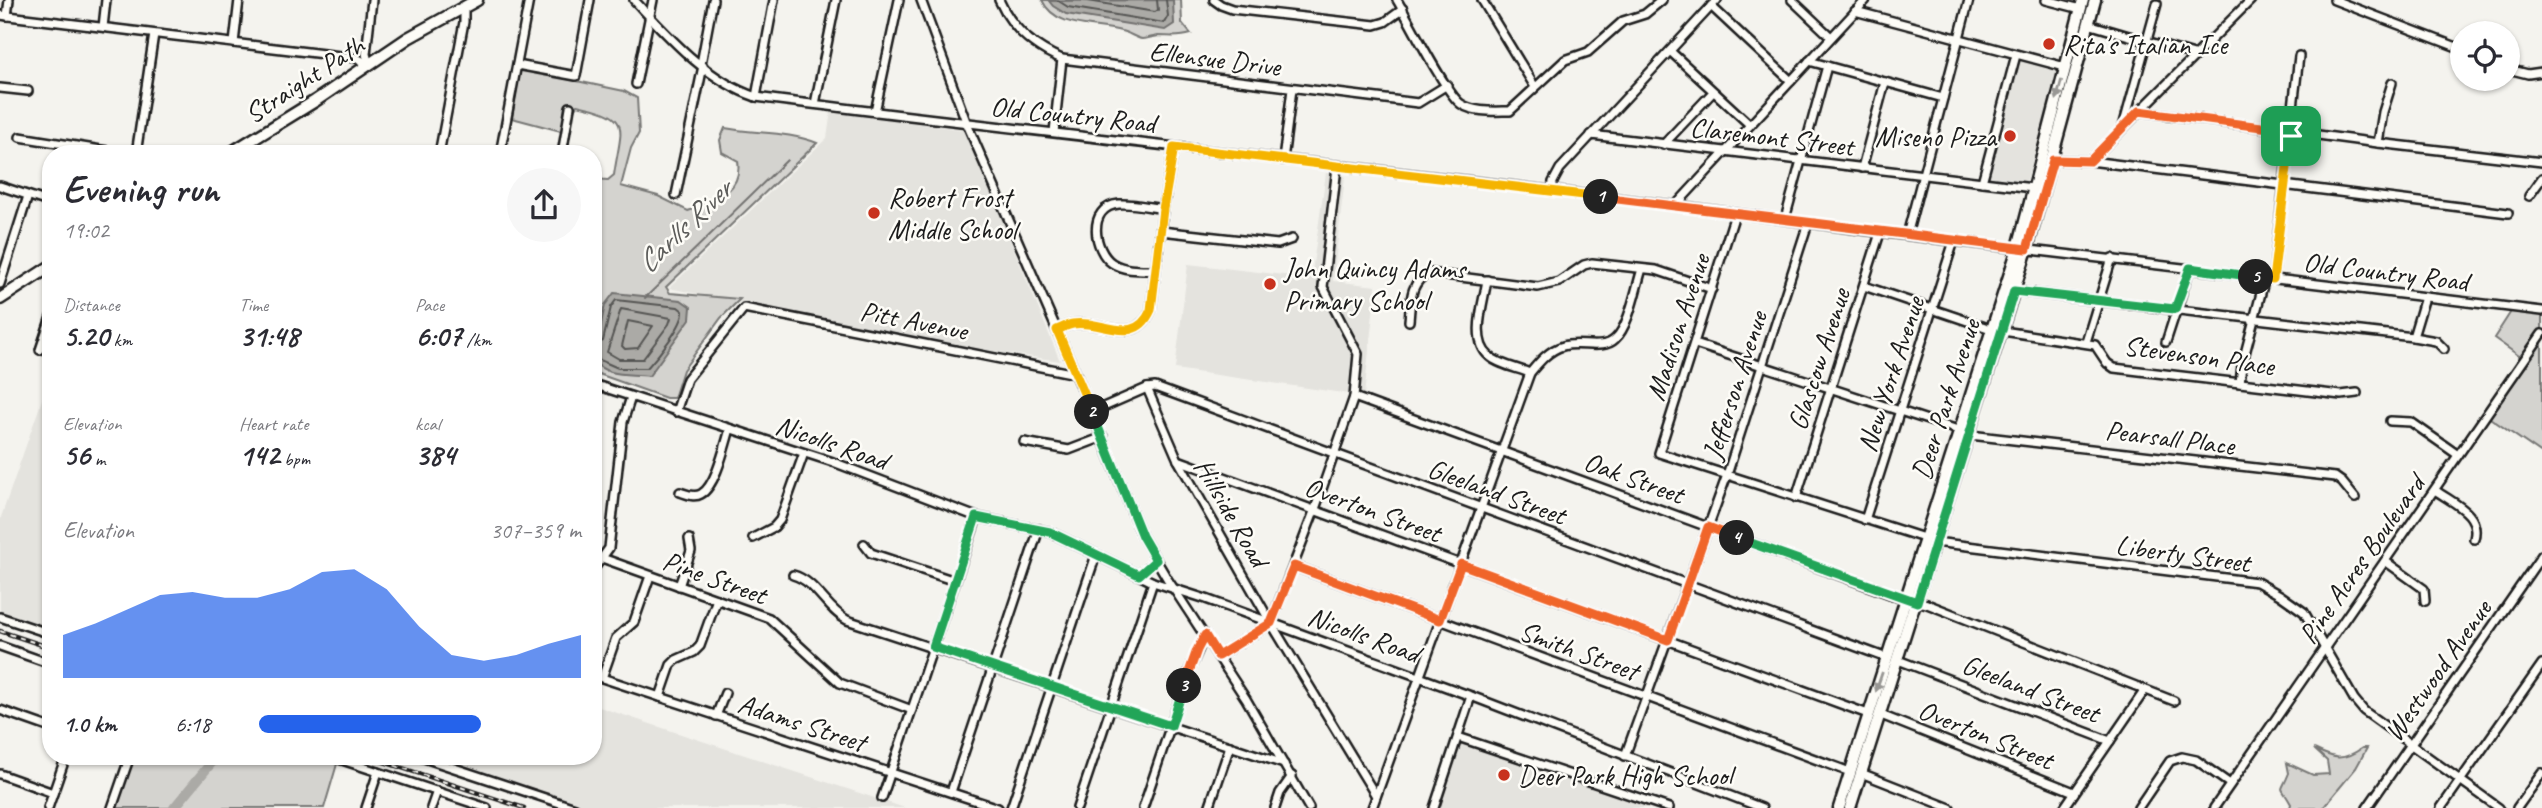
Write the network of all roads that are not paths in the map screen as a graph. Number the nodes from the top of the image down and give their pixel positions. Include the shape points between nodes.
1 (9, 0) edge
2 (106, 0) edge
3 (239, 0) edge
4 (372, 0) edge
5 (477, 0) edge
6 (529, 0) edge
7 (590, 0) edge
8 (634, 0) edge
9 (653, 0) edge
10 (713, 0) edge
11 (774, 0) edge
12 (836, 0) edge
13 (899, 0) edge
14 (921, 0) edge
15 (999, 0) edge
16 (1214, 0) edge
17 (1397, 0) edge
18 (1482, 0) edge
19 (1662, 0) edge
20 (1792, 0) edge
21 (1866, 0) edge
22 (1969, 0) edge
23 (2046, 0) edge
24 (2095, 0) edge
25 (2251, 0) edge
26 (2334, 0) edge
27 (1714, 3) edge
28 (2157, 4) dead end
29 (2082, 5) edge
30 (464, 7) junction
31 (1403, 9) junction
32 (1856, 12) junction
33 (4, 16) edge
34 (649, 17) junction
35 (2088, 24) junction
36 (103, 27) junction
37 (154, 34) junction
38 (1831, 37) junction
39 (1958, 39) junction
40 (2147, 41) junction
41 (234, 43) junction
42 (2450, 44) edge
43 (1670, 51) junction
44 (2016, 55) junction
45 (2193, 55) junction
46 (2299, 56) dead end
47 (1062, 60) junction
48 (1809, 61) junction
49 (369, 65) junction
50 (517, 65) junction
51 (702, 65) junction
52 (1827, 66) junction
53 (2065, 67) junction
54 (2520, 72) edge
55 (2542, 72) edge
56 (1791, 81) junction
57 (1885, 82) junction
58 (2392, 83) dead end
59 (636, 84) dead end
60 (1447, 85) junction
61 (1535, 87) junction
62 (0, 88) edge
63 (1292, 89) junction
64 (28, 91) dead end
65 (1713, 92) junction
66 (756, 97) junction
67 (1942, 98) junction
68 (815, 104) junction
69 (570, 107) dead end
70 (2139, 111) junction
71 (875, 112) junction
72 (967, 124) junction
73 (1750, 125) junction
74 (2123, 127) junction
75 (2292, 131) junction
76 (1054, 132) junction
77 (1591, 135) junction
78 (20, 137) dead end
79 (2378, 143) junction
80 (70, 145) edge
81 (137, 145) edge
82 (243, 145) edge
83 (441, 145) edge
84 (502, 145) edge
85 (564, 145) edge
86 (1663, 145) junction
87 (1174, 147) junction
88 (1725, 151) junction
89 (1283, 160) junction
90 (2053, 160) junction
91 (1802, 161) junction
92 (2090, 161) junction
93 (2542, 162) edge
94 (1337, 167) junction
95 (1862, 168) junction
96 (1922, 175) junction
97 (2542, 178) edge
98 (1982, 182) junction
99 (0, 186) edge
100 (2285, 186) junction
101 (2033, 188) junction
102 (1552, 191) junction
103 (28, 195) junction
104 (676, 195) dead end
105 (2529, 197) dead end
106 (42, 200) edge
107 (1676, 205) junction
108 (1163, 209) junction
109 (2508, 213) dead end
110 (1735, 214) junction
111 (1785, 219) junction
112 (1808, 223) junction
113 (1161, 231) junction
114 (1880, 233) junction
115 (1907, 235) junction
116 (1292, 239) dead end
117 (1954, 241) junction
118 (2023, 248) junction
119 (2112, 258) junction
120 (2190, 268) junction
121 (1642, 269) junction
122 (1154, 270) junction
123 (42, 272) edge
124 (2269, 279) junction
125 (1487, 280) junction
126 (0, 284) edge
127 (1864, 286) junction
128 (1712, 289) junction
129 (2014, 291) junction
130 (1, 297) edge
131 (2425, 297) junction
132 (2098, 301) junction
133 (1933, 308) junction
134 (2175, 309) junction
135 (2542, 311) edge
136 (2254, 319) junction
137 (1409, 321) dead end
138 (1057, 330) junction
139 (1997, 330) junction
140 (2542, 334) edge
141 (2413, 338) junction
142 (2086, 342) junction
143 (2165, 342) dead end
144 (42, 344) edge
145 (1695, 344) junction
146 (2444, 349) dead end
147 (40, 350) dead end
148 (1763, 366) junction
149 (1076, 373) junction
150 (1530, 373) junction
151 (2240, 383) junction
152 (602, 387) edge
153 (1147, 388) junction
154 (1831, 388) junction
155 (2357, 393) dead end
156 (631, 397) junction
157 (1354, 397) junction
158 (1900, 410) junction
159 (676, 412) junction
160 (1092, 412) junction
161 (2390, 421) dead end
162 (730, 429) junction
163 (1958, 430) junction
164 (1970, 435) junction
165 (1103, 438) junction
166 (1024, 443) dead end
167 (1502, 450) junction
168 (804, 453) junction
169 (1335, 454) junction
170 (2458, 456) junction
171 (1178, 460) junction
172 (1727, 475) junction
173 (2435, 490) junction
174 (680, 492) dead end
175 (1796, 498) junction
176 (2355, 498) dead end
177 (1481, 507) junction
178 (1315, 509) junction
179 (976, 517) junction
180 (1865, 520) junction
181 (1708, 527) junction
182 (1039, 529) junction
183 (753, 538) dead end
184 (1924, 538) junction
185 (689, 539) dead end
186 (2474, 539) dead end
187 (1936, 542) junction
188 (864, 544) dead end
189 (1096, 555) junction
190 (2542, 555) edge
191 (602, 558) joint
192 (1156, 560) junction
193 (2385, 561) junction
194 (1461, 564) junction
195 (1294, 566) junction
196 (793, 575) dead end
197 (1139, 575) junction
198 (650, 576) junction
199 (956, 582) junction
200 (1153, 582) junction
201 (1688, 584) junction
202 (679, 586) junction
203 (1175, 589) junction
204 (716, 599) junction
205 (1912, 600) junction
206 (2425, 601) dead end
207 (0, 617) edge
208 (1440, 620) junction
209 (1271, 623) junction
210 (42, 631) edge
211 (1205, 635) junction
212 (1668, 640) junction
213 (0, 646) edge
214 (933, 647) junction
215 (2325, 647) junction
216 (1218, 656) junction
217 (1892, 659) junction
218 (42, 661) edge
219 (2542, 664) edge
220 (993, 668) junction
221 (1420, 677) junction
222 (603, 678) joint
223 (1052, 687) junction
224 (2145, 690) junction
225 (724, 693) dead end
226 (1471, 696) junction
227 (660, 697) junction
228 (1647, 697) junction
229 (2174, 701) dead end
230 (1111, 707) junction
231 (0, 710) edge
232 (912, 710) junction
233 (1868, 713) junction
234 (1881, 715) junction
235 (716, 716) junction
236 (42, 725) edge
237 (1171, 726) junction
238 (1458, 737) junction
239 (2110, 741) junction
240 (2410, 745) junction
241 (1230, 746) junction
242 (1625, 756) junction
243 (63, 765) edge
244 (127, 765) edge
245 (357, 765) edge
246 (445, 765) edge
247 (1285, 765) junction
248 (378, 772) junction
249 (890, 773) junction
250 (1856, 773) junction
251 (2542, 773) edge
252 (0, 774) edge
253 (1292, 776) junction
254 (2460, 781) junction
255 (2230, 784) junction
256 (437, 791) junction
257 (951, 792) junction
258 (2074, 792) junction
259 (53, 793) junction
260 (1376, 796) junction
261 (882, 798) dead end
262 (48, 808) edge
263 (112, 808) edge
264 (366, 808) edge
265 (431, 808) edge
266 (487, 808) edge
267 (575, 808) edge
268 (998, 808) edge
269 (1011, 808) edge
270 (1077, 808) edge
271 (1143, 808) edge
272 (1209, 808) edge
273 (1275, 808) edge
274 (1309, 808) edge
275 (1372, 808) edge
276 (1434, 808) edge
277 (1669, 808) edge
278 (1762, 808) edge
279 (1839, 808) edge
280 (1850, 808) edge
281 (1950, 808) edge
282 (2064, 808) edge
283 (2138, 808) edge
284 (2214, 808) edge
285 (2367, 808) edge
286 (2441, 808) edge
287 (2499, 808) edge
288 (2517, 808) edge

1 - 33 street
2 - 36 street
3 - 41 street
4 - 49 street via 366,54
5 - 30 main road, Straight Path
6 - 50 street
7 - 50 street via 576,76
8 - 34 street, Old Country Road
9 - 34 street
10 - 51 street
11 - 66 street
12 - 68 street
13 - 71 street
14 - 72 street
15 - 47 street, Ellensue Drive via 1019,32
16 - 31 street via 1232,9 1374,25
17 - 31 street
18 - 61 street
19 - 61 street via 1645,14 1623,21 1588,52 1565,60
20 - 38 street
21 - 32 street
22 - 39 street
23 - 29 street
24 - 35 main road, Deer Park Avenue
25 - 45 street
26 - 42 street
27 - 43 street
27 - 56 street
28 - 40 street
29 - 53 main road, Deer Park Avenue
30 - 49 main road, Straight Path
30 - 83 street
31 - 60 street
32 - 38 street
32 - 39 street
33 - 36 street
34 - 51 street, Old Country Road
34 - 59 street
35 - 40 street
35 - 90 main road, Deer Park Avenue
36 - 37 street
37 - 41 street
37 - 81 street
38 - 48 street
39 - 44 street
39 - 67 street
40 - 45 street
40 - 74 street
41 - 49 street via 357,58
43 - 65 street
43 - 77 street
44 - 53 street
44 - 98 street
45 - 70 street
46 - 75 street
47 - 63 street, Ellensue Drive
47 - 76 street
48 - 52 street
48 - 56 street
49 - 82 main road, Straight Path
50 - 84 street
51 - 66 street, Old Country Road
51 - 104 street
52 - 57 street
52 - 91 street
53 -> 101 main road, Deer Park Avenue
54 - 55 street
56 - 73 street
57 - 67 street
57 - 95 street
58 - 79 street
60 - 61 street via 1461,104 1485,111 1510,111
60 - 63 street, Ellensue Drive via 1418,103
62 - 64 street
63 - 89 street
65 - 73 street
65 - 86 street
66 - 68 street, Old Country Road
67 - 96 street
68 - 71 street, Old Country Road
69 - 85 street
70 - 74 street
70 - 75 street
71 - 72 street, Old Country Road
72 - 76 street, Old Country Road
72 - 138 street
73 - 88 street
74 - 92 street
75 - 79 street
75 - 100 street
76 - 87 street, Old Country Road
77 - 86 street, Claremont Street
77 - 102 street via 1560,169
78 - 80 street
79 - 93 street
86 - 88 street, Claremont Street
87 - 89 street, Old Country Road
87 - 108 street
88 - 91 street, Claremont Street
88 - 107 street
89 - 94 street, Old Country Road
90 - 92 street
90 - 118 main road, Deer Park Avenue
91 - 95 street, Claremont Street
91 - 111 street
92 - 100 street
94 - 102 street, Old Country Road
94 - 157 street via 1323,287 1358,354
95 - 96 street, Claremont Street
96 - 98 street, Claremont Street
96 - 115 street
97 - 105 street
98 - 101 street, Claremont Street
99 - 103 street
100 - 109 street
100 - 124 street
101 - 118 main road, Deer Park Avenue
102 - 107 street, Old Country Road
103 - 106 street
103 - 126 street
107 - 110 street, Old Country Road
108 - 113 street
108 - 122 street via 1117,204 1106,209 1095,227 1107,259 1122,268
110 - 111 street, Old Country Road
110 - 128 street, Madison Avenue
111 - 112 street, Old Country Road
112 - 114 street, Old Country Road
112 - 148 street, Jefferson Avenue
113 - 116 street via 1278,244
113 - 122 street
114 - 115 street, Old Country Road
114 - 127 street, Glascow Avenue
115 - 117 street, Old Country Road
117 - 118 street, Old Country Road
117 - 133 street, New York Avenue
118 - 119 street, Old Country Road
118 - 129 main road, Deer Park Avenue
118 - 139 main road, Deer Park Avenue
119 - 120 street, Old Country Road
119 - 132 street
120 - 124 street, Old Country Road
120 - 134 street
121 - 125 street via 1592,263 1550,286 1538,287
121 - 128 street
121 - 150 street via 1615,340 1605,345 1563,345
122 - 138 street via 1151,310 1138,328 1129,331 1071,324
123 - 130 main road
124 - 131 street, Old Country Road
124 - 136 street
125 - 137 street via 1429,273 1419,277 1413,286
125 - 150 street via 1479,332 1483,349 1489,357
127 - 133 street, Stevenson Place
127 - 154 street, Glascow Avenue
128 - 145 street, Madison Avenue
129 - 132 street
129 - 139 main road, Deer Park Avenue
131 - 135 street, Old Country Road
131 - 141 street
132 - 134 street
132 - 142 street
133 - 139 street, Stevenson Place
133 - 158 street, New York Avenue
134 - 136 street
134 - 143 street
136 - 141 street
136 - 151 street
138 - 149 street
139 - 142 street, Stevenson Place
139 - 163 main road, Deer Park Avenue
139 - 164 main road, Deer Park Avenue
140 - 170 street, Pine Acres Boulevard
141 - 146 street via 2435,341
142 - 151 street, Stevenson Place via 2095,345 2114,368
144 - 147 street
145 - 148 street
145 - 172 street, Madison Avenue via 1659,453
148 - 154 street
148 - 172 street, Jefferson Avenue
149 - 159 street, Pitt Avenue via 744,308 687,379
149 - 160 street
150 - 167 street
151 - 155 street, Stevenson Place
152 - 156 street, Nicolls Road
153 - 160 street
153 - 169 street, Gleeland Street via 1155,387
153 - 171 street, Hillside Road
154 - 158 street
154 - 175 street, Glascow Avenue
156 - 159 street, Nicolls Road
156 - 191 street via 623,422 609,548
157 - 167 street, Oak Street
157 - 169 street
158 - 163 street
158 - 180 street, New York Avenue
159 - 162 street, Nicolls Road
160 - 165 street
161 - 170 street via 2411,422
162 - 168 street, Nicolls Road
162 - 174 street via 708,487 690,496
163 - 184 main road, Deer Park Avenue
164 - 176 street, Pearsall Place via 2335,477
164 - 187 main road, Deer Park Avenue
165 - 166 street via 1069,450
165 - 192 street
167 - 177 street
167 - 181 street, Oak Street
168 - 179 street, Nicolls Road
168 - 183 street via 780,520
169 - 177 street, Gleeland Street
169 - 178 street
170 - 173 street, Pine Acres Boulevard
171 - 178 street, Overton Street
171 - 209 street, Hillside Road
172 - 175 street
172 - 181 street, Jefferson Avenue
173 - 186 street via 2472,516
173 - 193 street, Pine Acres Boulevard
175 - 180 street
177 - 194 street
177 - 201 street, Gleeland Street
178 - 194 street, Overton Street
178 - 195 street
179 - 182 street, Nicolls Road
179 - 199 street
180 - 184 street
181 - 201 street, Jefferson Avenue
181 - 205 street, Oak Street
182 - 189 street, Nicolls Road
182 - 220 street
184 - 205 main road, Deer Park Avenue
185 - 202 street via 691,551
187 - 205 main road, Deer Park Avenue
187 - 215 street, Liberty Street via 2257,582 2304,612
188 - 199 street via 871,553
189 - 197 street, Nicolls Road
189 - 223 street
190 - 240 street, Westwood Avenue
191 - 198 street, Pine Street
192 - 197 street
192 - 203 street
193 - 206 street via 2424,589
193 - 215 street, Pine Acres Boulevard
194 - 208 street
194 - 212 street, Overton Street
195 - 208 street, Smith Street
195 - 209 street
196 - 214 street via 807,581 838,615
197 - 200 street, Nicolls Road
198 - 202 street, Pine Street
198 - 222 street via 634,622 616,638
199 - 214 street
200 - 203 street, Nicolls Road
200 - 230 street
201 - 212 street, Jefferson Avenue
201 - 217 street, Gleeland Street
202 - 204 street, Pine Street
203 - 209 street, Nicolls Road
203 - 211 street
204 - 227 street via 700,646 671,665
204 - 232 street, Pine Street via 769,618 847,688
205 - 217 main road, Deer Park Avenue
205 - 224 street, Oak Street
207 - 210 street
208 - 221 street
208 - 228 street, Smith Street
209 - 216 street
209 - 221 street, Nicolls Road
209 - 260 street, Hillside Road
211 - 216 street
211 - 237 street
212 - 228 street, Jefferson Avenue
212 - 233 street, Overton Street
213 - 218 street
214 - 220 street
214 - 232 street
215 - 240 street, Liberty Street via 2364,711
215 - 255 street, Pine Acres Boulevard
216 - 247 street
217 -> 233 main road, Deer Park Avenue
217 - 234 main road, Deer Park Avenue
217 - 239 street, Gleeland Street
219 - 254 street
220 - 223 street
220 - 257 street
221 - 226 street, Nicolls Road
221 - 260 street
222 - 227 street, Adams Street
223 - 230 street
223 - 269 street
224 - 229 street, Oak Street
224 - 239 street
225 - 235 street
226 - 238 street
226 - 242 street, Nicolls Road
227 - 235 street, Adams Street
228 - 242 street, Jefferson Avenue
228 - 250 street, Smith Street
230 - 237 street
230 - 270 street
231 - 236 street
232 - 249 street
233 - 250 main road, Deer Park Avenue
234 - 250 main road, Deer Park Avenue
234 - 258 street, Overton Street
235 - 249 street, Adams Street
237 - 241 street
237 - 271 street
238 - 276 street
238 - 277 street
239 - 258 street
240 - 254 street, Liberty Street
240 - 285 street, Westwood Avenue
241 - 247 street
241 - 272 street
242 - 278 street, Nicolls Road
243 - 259 street
244 - 263 street
245 - 248 street
246 - 267 street
247 - 253 street
248 - 256 street
248 - 264 street
249 - 257 street, Adams Street
249 - 261 street
250 - 279 main road, Deer Park Avenue
250 - 280 main road, Deer Park Avenue
250 - 281 street, Smith Street
251 - 288 street
252 - 259 street
253 - 273 street
253 - 274 street
254 - 286 street
254 - 287 street, Liberty Street
255 - 283 street via 2196,760 2182,757 2170,761
255 - 284 street, Pine Acres Boulevard
256 - 265 street
256 - 266 street
257 - 268 street, Adams Street
258 - 282 street
259 - 262 street
260 - 275 street

